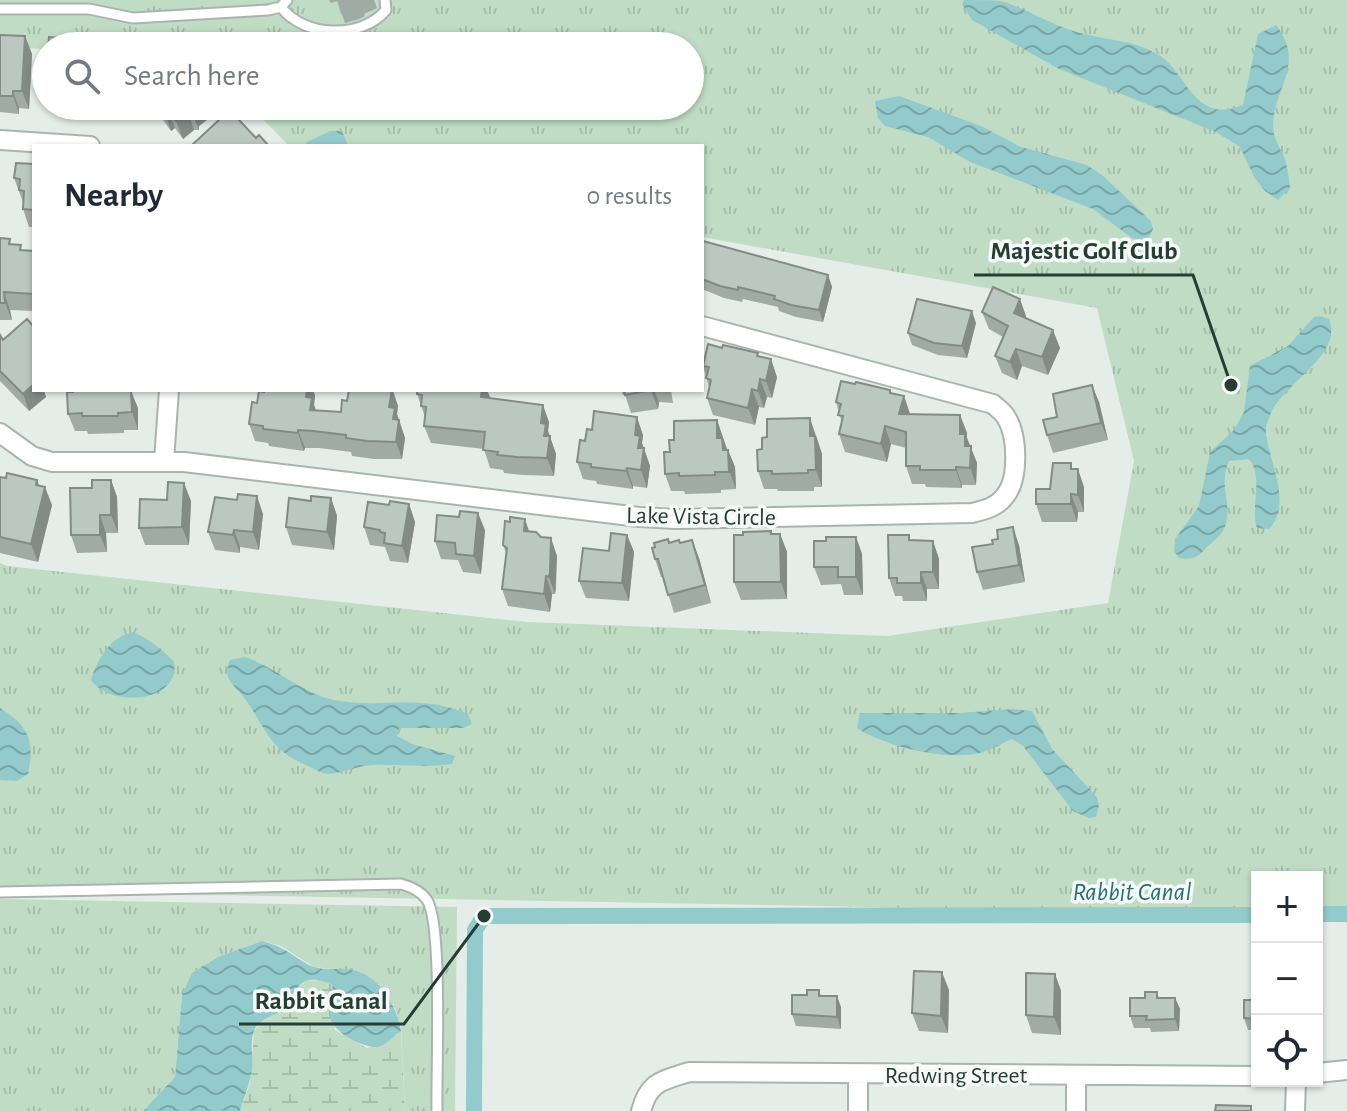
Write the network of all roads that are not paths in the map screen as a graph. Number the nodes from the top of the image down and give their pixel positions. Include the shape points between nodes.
1 (385, 0) edge
2 (284, 4) edge
3 (90, 5) edge
4 (0, 9) edge
5 (0, 140) edge
6 (60, 144) edge
7 (704, 327) edge
8 (169, 392) edge
9 (0, 433) edge
10 (164, 461) junction
11 (0, 892) edge
12 (1347, 1070) edge
13 (1323, 1072) edge
14 (858, 1075) junction
15 (1076, 1075) junction
16 (1251, 1076) edge
17 (1296, 1087) edge
18 (437, 1111) edge
19 (641, 1111) edge
20 (858, 1111) edge
21 (1076, 1111) edge
22 (1295, 1111) edge

1 - 2 lane via 386,10 377,20 349,30 303,26 290,20
2 - 3 lane via 133,18
3 - 4 lane
5 - 6 street
7 - 10 street, Lake Vista Circle via 993,404 1013,435 1014,477 1006,496 992,508 972,513 676,519
8 - 10 street
9 - 10 street, Lake Vista Circle via 32,456 52,462
11 - 18 lane via 401,884 416,889 433,916
12 - 13 street
14 - 15 street, Redwing Street
14 - 19 street, Redwing Street via 689,1072 656,1083
14 - 20 street
15 - 16 street, Redwing Street
15 - 21 street
17 - 22 street

